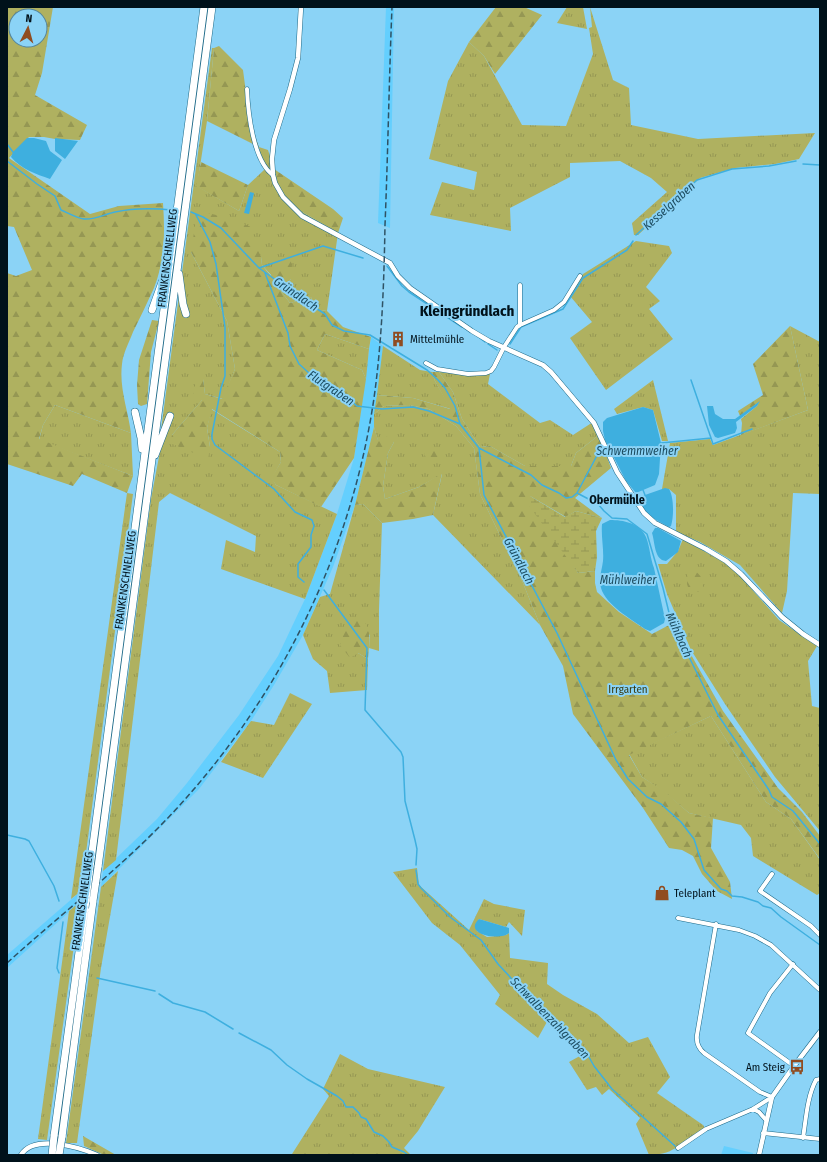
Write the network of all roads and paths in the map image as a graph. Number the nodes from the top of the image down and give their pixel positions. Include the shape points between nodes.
1 (204, 7) edge
2 (212, 7) edge
3 (301, 7) edge
4 (246, 90) dead end
5 (273, 175) junction
6 (171, 255) junction
7 (178, 260) junction
8 (580, 276) dead end
9 (520, 285) dead end
10 (152, 310) dead end
11 (186, 314) dead end
12 (520, 325) junction
13 (504, 347) junction
14 (426, 363) dead end
15 (135, 412) dead end
16 (170, 416) dead end
17 (142, 467) junction
18 (150, 472) junction
19 (820, 645) edge
20 (772, 874) dead end
21 (678, 918) dead end
22 (716, 924) junction
23 (820, 935) edge
24 (793, 964) junction
25 (820, 990) edge
26 (820, 1032) edge
27 (794, 1066) junction
28 (820, 1079) edge
29 (771, 1099) junction
30 (753, 1109) junction
31 (766, 1120) junction
32 (763, 1133) junction
33 (58, 1136) junction
34 (802, 1138) junction
35 (820, 1139) edge
36 (678, 1148) dead end
37 (21, 1155) edge
38 (52, 1155) edge
39 (59, 1155) edge
40 (97, 1155) edge
41 (759, 1155) edge

1 - 6 highway, FRANKENSCHNELLWEG
2 - 7 highway, FRANKENSCHNELLWEG
3 - 5 street via 298,58 274,140
4 - 5 street via 249,120 256,147 267,171
5 - 13 street via 280,193 302,216 390,264 410,288 472,330
6 - 10 highway
6 - 17 highway, FRANKENSCHNELLWEG
7 - 11 highway
7 - 18 highway, FRANKENSCHNELLWEG
8 - 12 street via 564,302 554,310
9 - 12 street
12 - 13 street
13 - 14 street via 494,367 486,373 447,371
13 - 19 street via 543,365 587,414 594,423 617,472 644,513 659,525 726,561 782,617
15 - 17 highway via 141,438
16 - 18 highway
17 - 33 highway, FRANKENSCHNELLWEG, bridge via 84,908
18 - 33 highway, FRANKENSCHNELLWEG, bridge via 98,867
20 - 23 street via 760,891
21 - 22 street
22 - 24 street via 755,936 772,945
22 - 29 street via 697,1044 700,1050
24 - 25 street
24 - 27 street via 767,998 748,1033
26 - 27 street
27 - 29 street
28 - 34 street via 814,1084
29 - 30 street
29 - 31 street
30 - 31 street
30 - 36 street via 706,1129
31 - 32 street
32 - 34 street
32 - 41 street
33 - 38 highway, FRANKENSCHNELLWEG, bridge
33 - 39 highway, FRANKENSCHNELLWEG, bridge
34 - 35 street
37 - 40 street via 36,1144 79,1148

